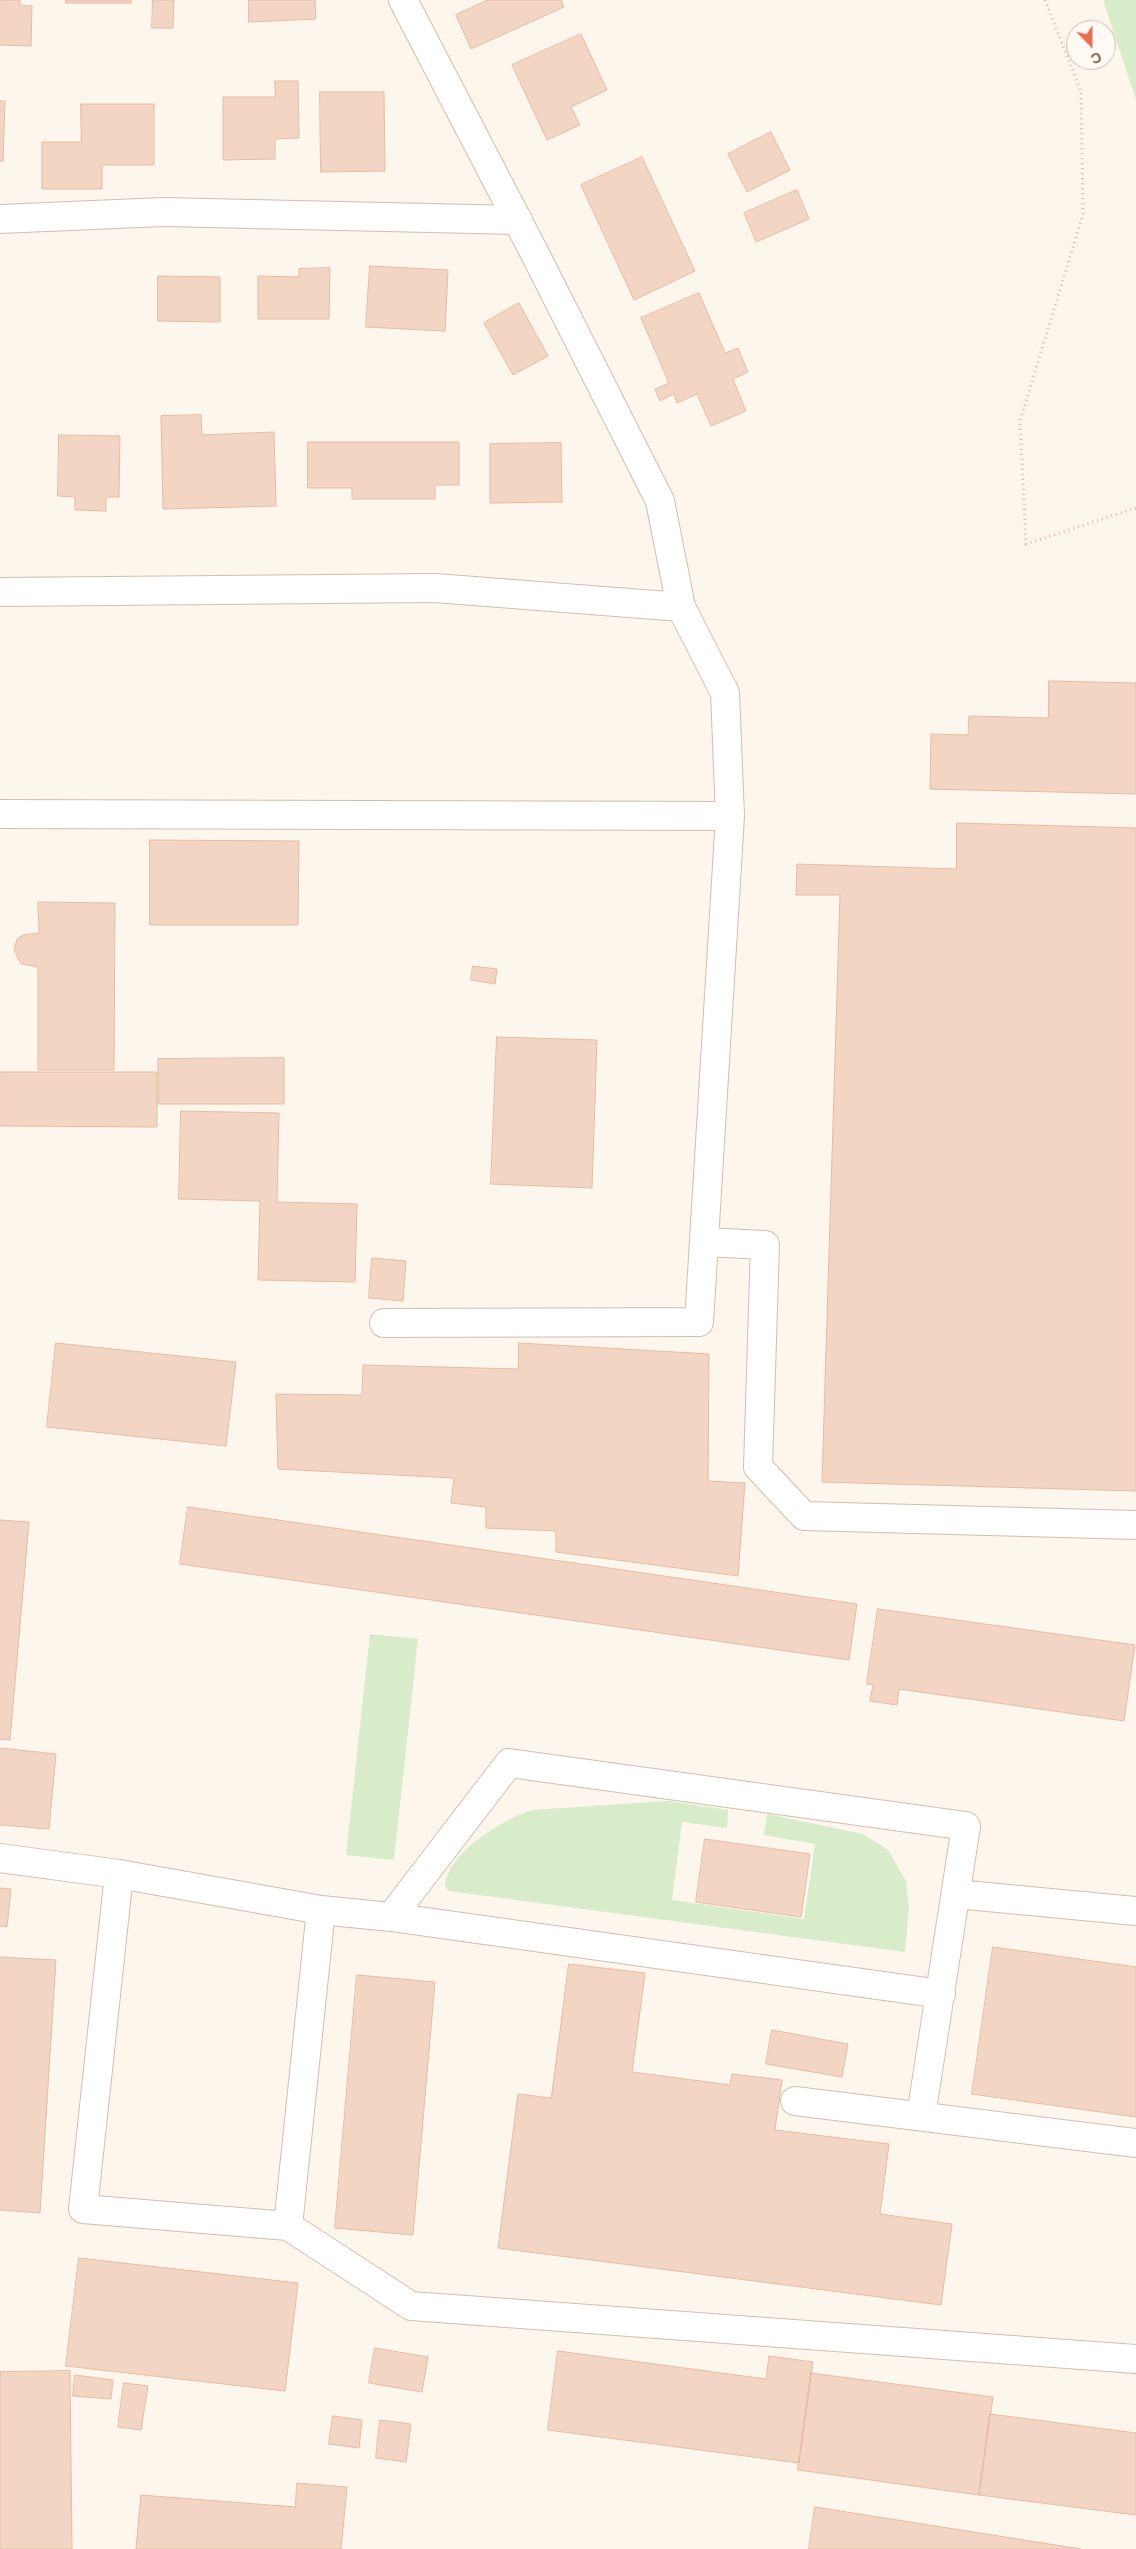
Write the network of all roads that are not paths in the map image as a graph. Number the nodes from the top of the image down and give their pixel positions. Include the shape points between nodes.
1 (403, 0) edge
2 (0, 219) edge
3 (518, 220) junction
4 (0, 592) edge
5 (682, 608) junction
6 (0, 814) edge
7 (730, 816) junction
8 (705, 1242) junction
9 (384, 1323) dead end
10 (1136, 1524) edge
11 (0, 1858) edge
12 (119, 1874) junction
13 (956, 1894) junction
14 (321, 1910) junction
15 (1136, 1911) edge
16 (391, 1918) junction
17 (941, 1994) junction
18 (795, 2101) dead end
19 (921, 2116) junction
20 (1136, 2142) edge
21 (288, 2226) junction
22 (1136, 2360) edge

1 - 3 lane
2 - 3 lane via 163,212
3 - 5 lane via 660,501
4 - 5 lane via 435,588
5 - 7 lane via 724,693
6 - 7 lane
7 - 8 lane
8 - 9 lane via 699,1322
8 - 10 lane via 765,1245 758,1467 804,1516
11 - 12 lane
12 - 14 lane
12 - 21 lane via 83,2209
13 - 15 lane
13 - 16 lane via 966,1826 509,1763
13 - 17 lane
14 - 16 lane
14 - 21 lane
16 - 17 lane
17 - 19 lane
18 - 19 lane
19 - 20 lane
21 - 22 lane via 411,2306

